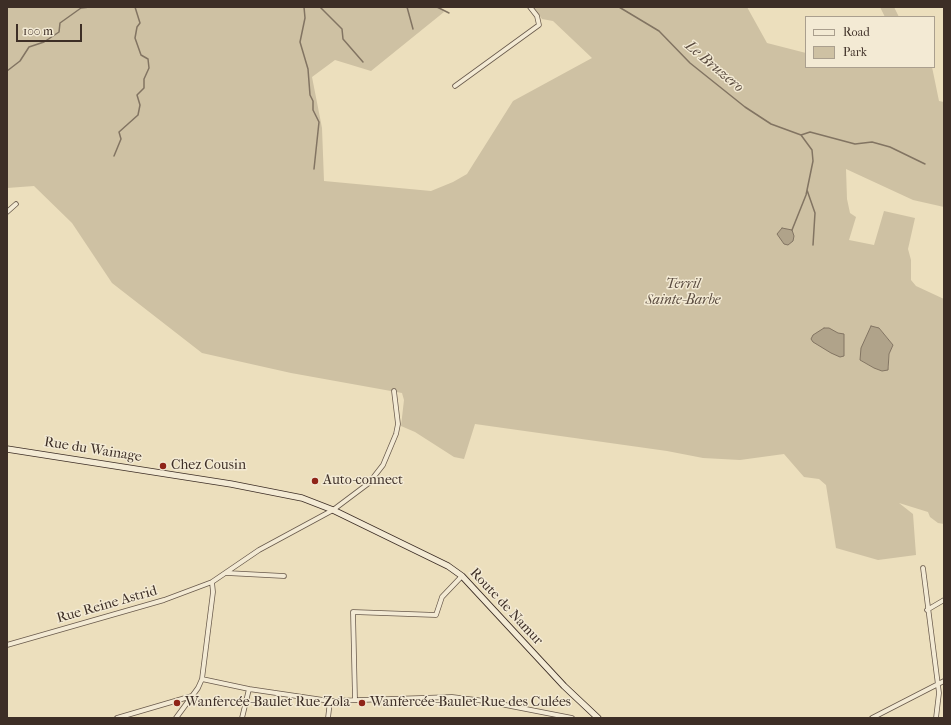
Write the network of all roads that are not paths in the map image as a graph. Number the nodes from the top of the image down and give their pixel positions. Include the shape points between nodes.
1 (530, 7) edge
2 (455, 86) dead end
3 (16, 204) dead end
4 (7, 212) edge
5 (394, 391) dead end
6 (7, 449) edge
7 (333, 510) junction
8 (382, 533) joint
9 (922, 568) dead end
10 (226, 573) junction
11 (284, 576) dead end
12 (462, 576) junction
13 (212, 582) junction
14 (944, 600) edge
15 (927, 610) junction
16 (7, 645) edge
17 (202, 679) junction
18 (944, 681) edge
19 (938, 685) junction
20 (249, 689) junction
21 (192, 696) junction
22 (355, 700) junction
23 (330, 701) junction
24 (117, 718) edge
25 (176, 718) edge
26 (242, 718) edge
27 (328, 718) edge
28 (572, 718) edge
29 (598, 718) edge
30 (872, 718) edge
31 (936, 718) edge

1 - 2 street via 537,16 539,25
3 - 4 street
5 - 7 street, Rue Reine Astrid via 398,424 383,466 369,483
6 - 7 main road, Rue du Wainage via 231,484 302,498
7 - 8 main road, Rue du Wainage
7 - 10 street, Rue Reine Astrid via 259,550
8 - 12 main road, Route de Namur via 448,566
9 - 15 street
10 - 11 street
10 - 13 street, Rue Reine Astrid
12 - 22 street via 442,597 436,615 353,612
12 - 29 main road, Route de Namur via 564,686
13 - 16 street, Rue Reine Astrid via 164,600
13 - 17 street via 213,592
14 - 15 street
15 - 19 street
17 - 20 street
17 - 21 street
18 - 19 street
19 - 30 street
19 - 31 street
20 - 23 street
20 - 26 street
21 - 24 street
21 - 25 street
22 - 23 street
22 - 28 street via 452,697 485,700
23 - 27 street

